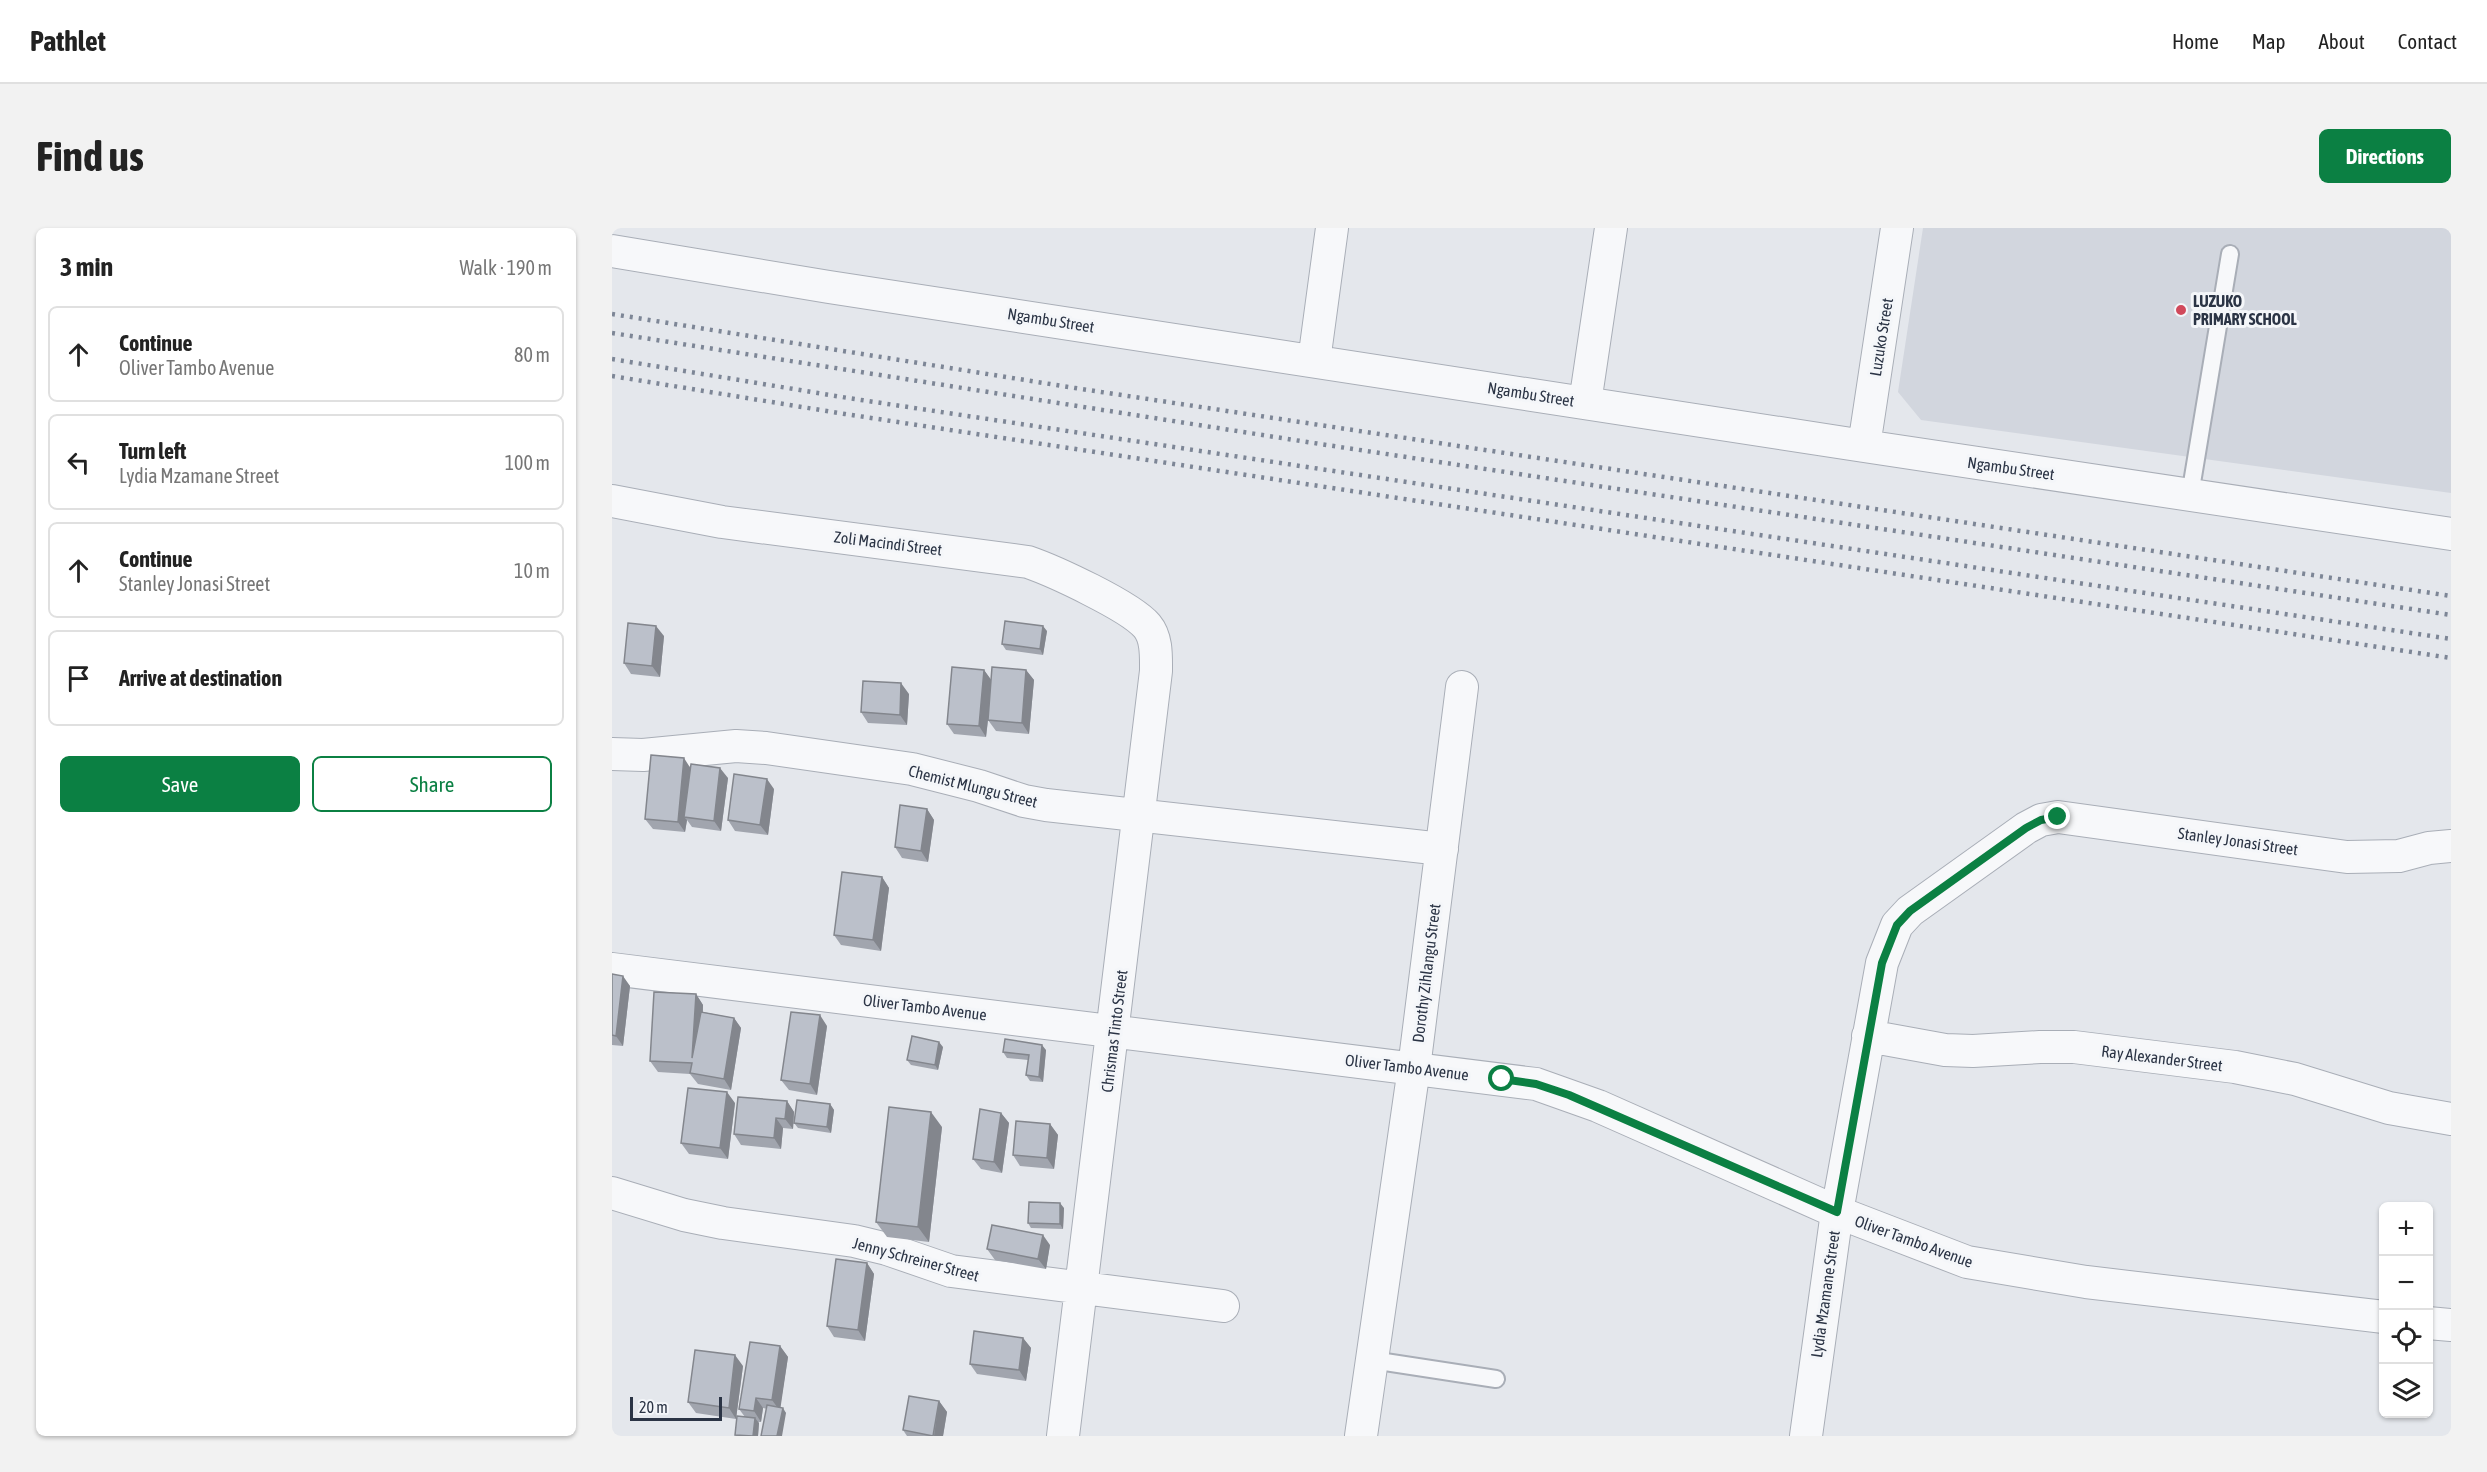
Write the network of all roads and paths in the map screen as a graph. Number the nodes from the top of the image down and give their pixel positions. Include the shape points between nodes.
1 (1332, 228) edge
2 (1611, 228) edge
3 (1898, 228) edge
4 (612, 250) edge
5 (2230, 254) dead end
6 (1314, 361) junction
7 (1585, 403) junction
8 (1864, 446) junction
9 (2190, 495) junction
10 (612, 501) edge
11 (2451, 534) edge
12 (1148, 627) joint
13 (1462, 687) dead end
14 (612, 754) edge
15 (1140, 816) junction
16 (2026, 828) joint
17 (2451, 846) edge
18 (1442, 849) junction
19 (612, 969) edge
20 (1114, 1031) junction
21 (1868, 1036) junction
22 (1414, 1068) junction
23 (2451, 1119) edge
24 (612, 1193) edge
25 (1837, 1212) junction
26 (1083, 1289) junction
27 (1223, 1306) dead end
28 (2379, 1316) edge
29 (2433, 1323) edge
30 (2451, 1325) edge
31 (1372, 1360) junction
32 (1496, 1379) dead end
33 (1064, 1436) edge
34 (1361, 1436) edge
35 (1806, 1436) edge

1 - 6 street
2 - 7 street
3 - 8 street, Luzuko Street
4 - 6 street, Ngambu Street
5 - 9 lane
6 - 7 street, Ngambu Street
7 - 8 street, Ngambu Street
8 - 9 street, Ngambu Street
9 - 11 street, Ngambu Street
10 - 12 street, Zoli Macindi Street via 722,522 1028,562 1126,610
12 - 15 street, Chrismas Tinto Street via 1156,649 1156,671
13 - 18 street, Dorothy Zihlangu Street
14 - 15 street, Chemist Mlungu Street via 662,754 704,747 766,748 912,770 1024,801
15 - 18 street, Chemist Mlungu Street
15 - 20 street, Chrismas Tinto Street
16 - 17 street, Stanley Jonasi Street via 2041,820 2076,818 2347,857 2398,855
16 - 21 street, Lydia Mzamane Street via 1923,900 1897,925 1882,963
18 - 22 street, Dorothy Zihlangu Street
19 - 20 street, Oliver Tambo Avenue
20 - 22 street, Oliver Tambo Avenue
20 - 26 street, Chrismas Tinto Street
21 - 23 street, Ray Alexander Street via 1945,1050 2074,1047 2235,1067 2295,1079 2389,1108
21 - 25 street, Lydia Mzamane Street
22 - 25 street, Oliver Tambo Avenue via 1536,1084 1569,1095
22 - 31 street, Dorothy Zihlangu Street
24 - 26 street, Jenny Schreiner Street via 723,1223 854,1241 951,1271
25 - 28 street, Oliver Tambo Avenue via 1967,1262 2002,1269
25 - 35 street, Lydia Mzamane Street
26 - 27 street, Jenny Schreiner Street
26 - 33 street, Chrismas Tinto Street
29 - 30 street
31 - 32 lane
31 - 34 street, Dorothy Zihlangu Street

